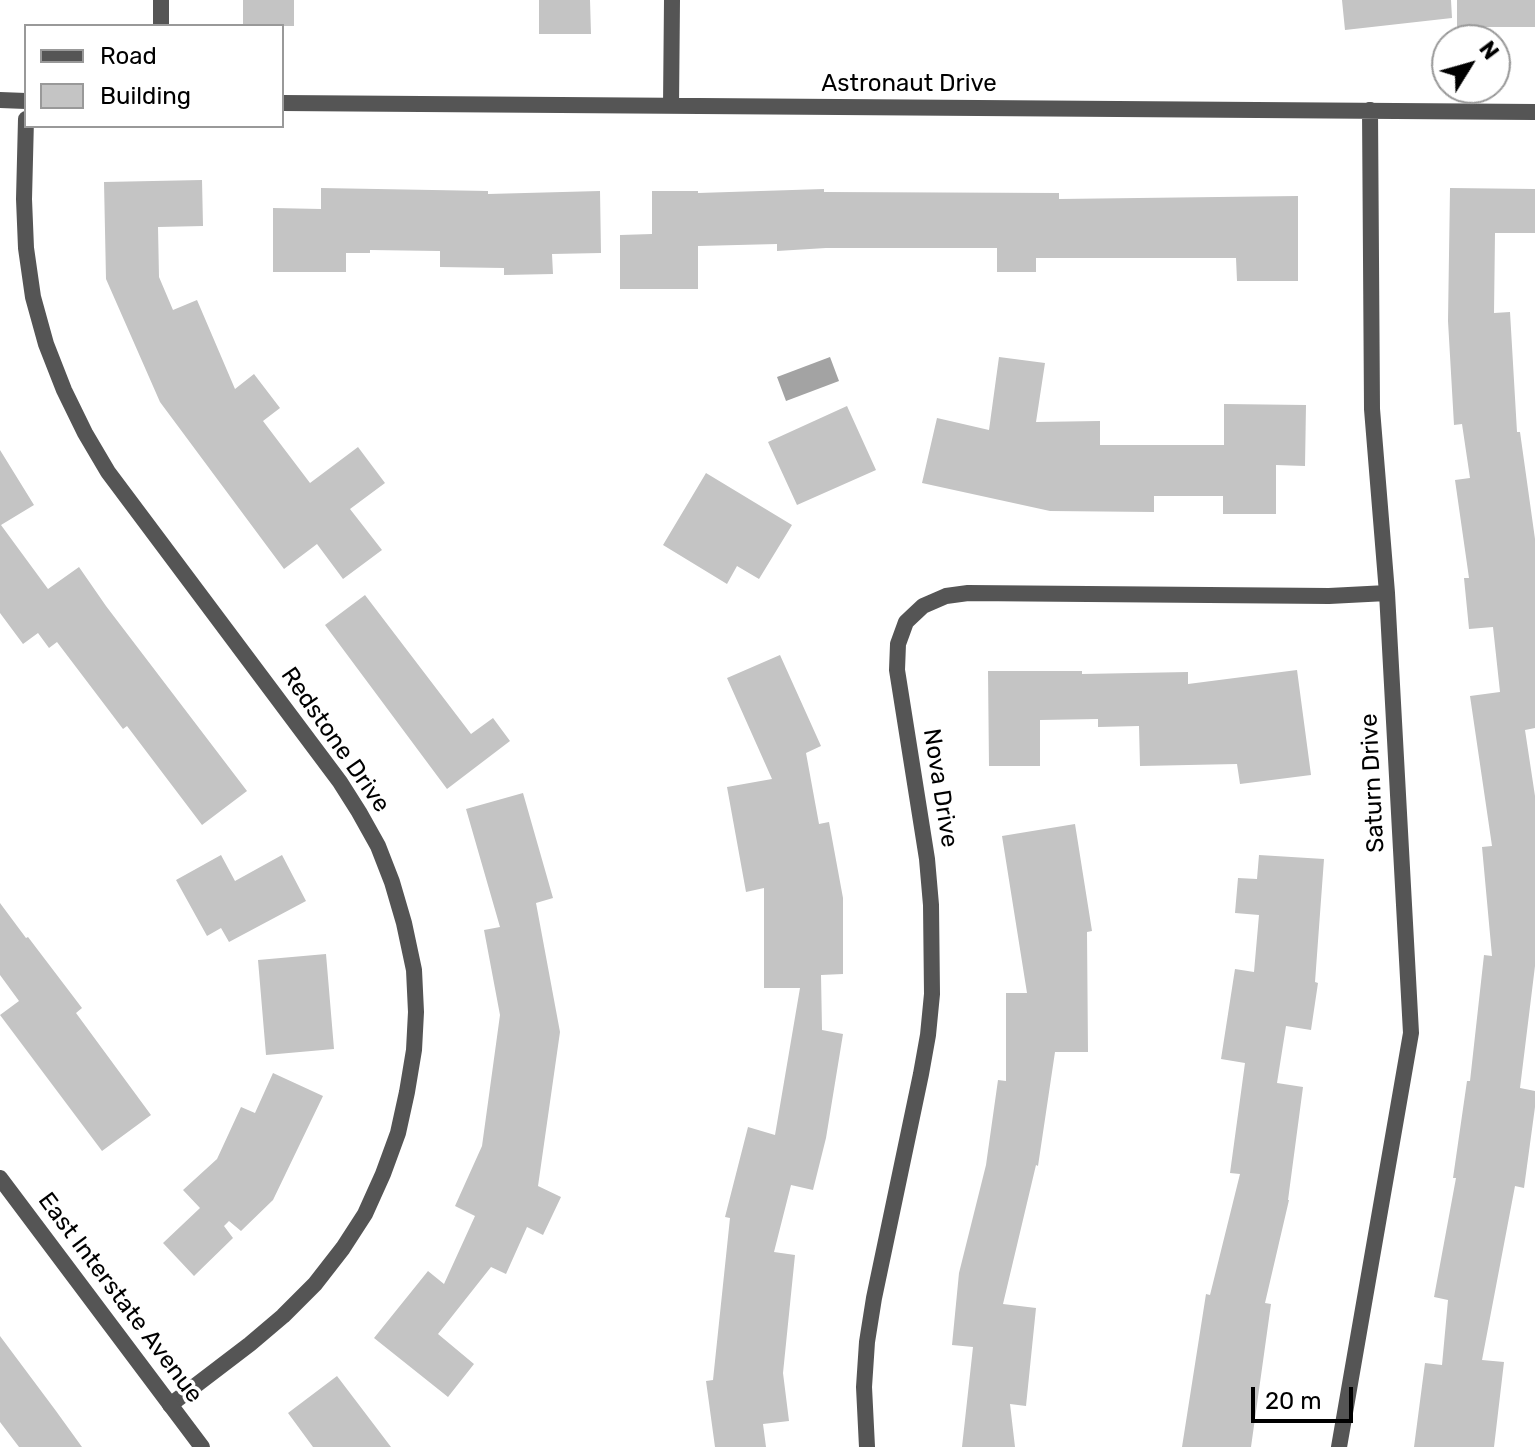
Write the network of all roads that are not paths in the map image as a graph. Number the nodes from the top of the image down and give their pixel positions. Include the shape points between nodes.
1 (161, 0) edge
2 (672, 0) edge
3 (161, 24) edge
4 (0, 100) edge
5 (24, 101) edge
6 (284, 103) edge
7 (671, 106) junction
8 (1370, 110) junction
9 (1535, 112) edge
10 (26, 128) edge
11 (1387, 593) junction
12 (0, 1178) edge
13 (170, 1405) junction
14 (202, 1447) edge
15 (867, 1447) edge
16 (1339, 1447) edge

1 - 3 street
2 - 7 street
4 - 5 street
6 - 7 street, Astronaut Drive
7 - 8 street, Astronaut Drive
8 - 9 street, Astronaut Drive
8 - 11 street, Saturn Drive via 1372,409
10 - 13 street, Redstone Drive via 26,248 33,297 64,390 108,472 359,812 392,882 414,970 414,1050 407,1092 398,1133 365,1214 315,1284 283,1316
11 - 15 street, Nova Drive via 968,593 923,606 906,622 897,670 927,859 932,994 867,1342
11 - 16 street, Saturn Drive via 1411,1033
12 - 13 street, East Interstate Avenue
13 - 14 street, East Interstate Avenue

